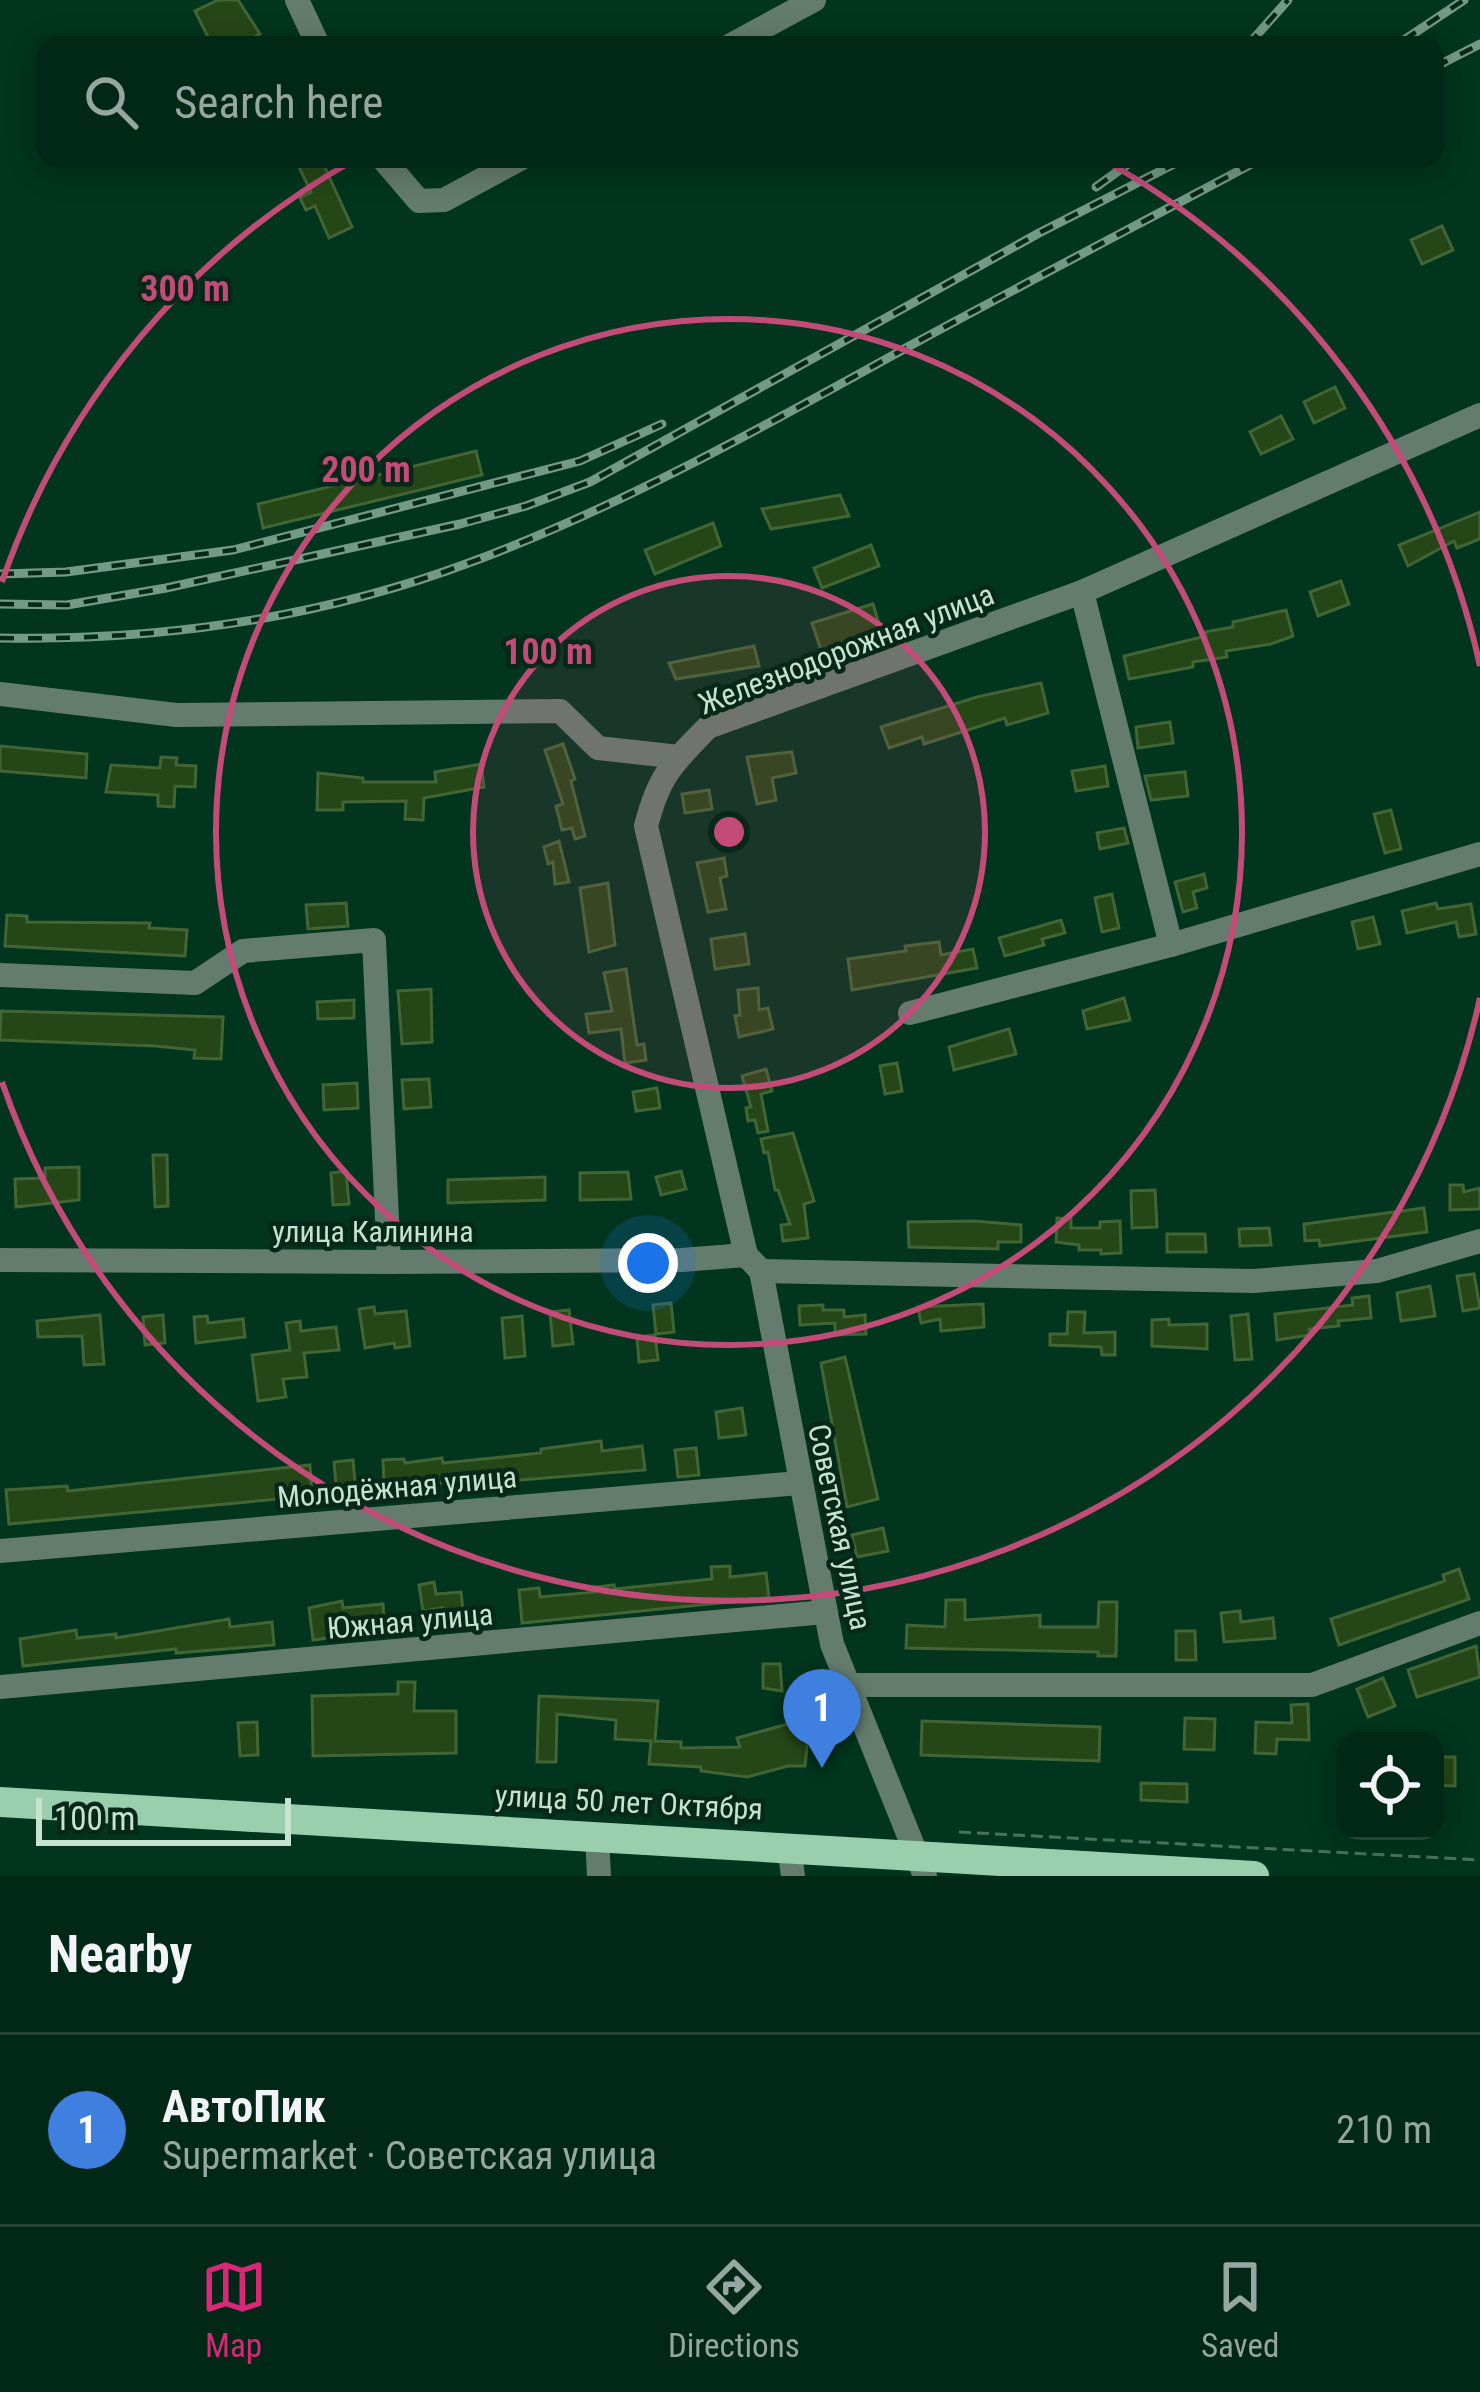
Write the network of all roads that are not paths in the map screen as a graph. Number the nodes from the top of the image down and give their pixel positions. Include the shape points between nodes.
1 (297, 0) edge
2 (814, 0) edge
3 (314, 36) edge
4 (748, 36) edge
5 (391, 168) edge
6 (503, 168) edge
7 (1480, 415) edge
8 (1082, 592) junction
9 (0, 694) edge
10 (679, 757) junction
11 (1480, 854) edge
12 (1171, 945) junction
13 (0, 975) edge
14 (910, 1013) dead end
15 (1480, 1241) edge
16 (0, 1260) edge
17 (389, 1262) junction
18 (753, 1263) junction
19 (799, 1483) junction
20 (0, 1551) edge
21 (826, 1612) junction
22 (1480, 1623) edge
23 (848, 1685) junction
24 (0, 1688) edge
25 (0, 1802) edge
26 (597, 1837) junction
27 (791, 1862) edge
28 (877, 1864) edge
29 (920, 1865) edge
30 (998, 1868) edge
31 (1205, 1875) edge
32 (598, 1876) edge
33 (1254, 1876) edge

1 - 3 street
2 - 4 street
5 - 6 street via 419,201 444,200
7 - 8 street, Железнодорожная улица
8 - 10 street, Железнодорожная улица via 708,728
8 - 12 street
9 - 10 street, Железнодорожная улица via 176,716 560,712 598,748
10 - 18 street, Советская улица via 656,787 646,826
11 - 12 street
12 - 14 street
13 - 17 street via 195,983 243,951 374,940
15 - 18 street, улица Калинина via 1377,1271 1253,1281
16 - 17 street, улица Калинина
17 - 18 street, улица Калинина
18 - 19 street, Советская улица
19 - 20 street, Молодёжная улица
19 - 21 street, Советская улица
21 - 23 street, Советская улица
21 - 24 street, Южная улица
22 - 23 street via 1312,1685
23 - 29 street, Советская улица
25 - 26 main road, улица 50 лет Октября
26 - 27 main road, улица 50 лет Октября
26 - 32 street
27 - 28 main road, улица 50 лет Октября
28 - 29 main road, улица 50 лет Октября
29 - 30 main road, улица 50 лет Октября via 957,1857
30 - 31 main road, улица 50 лет Октября
31 - 33 main road, улица 50 лет Октября

